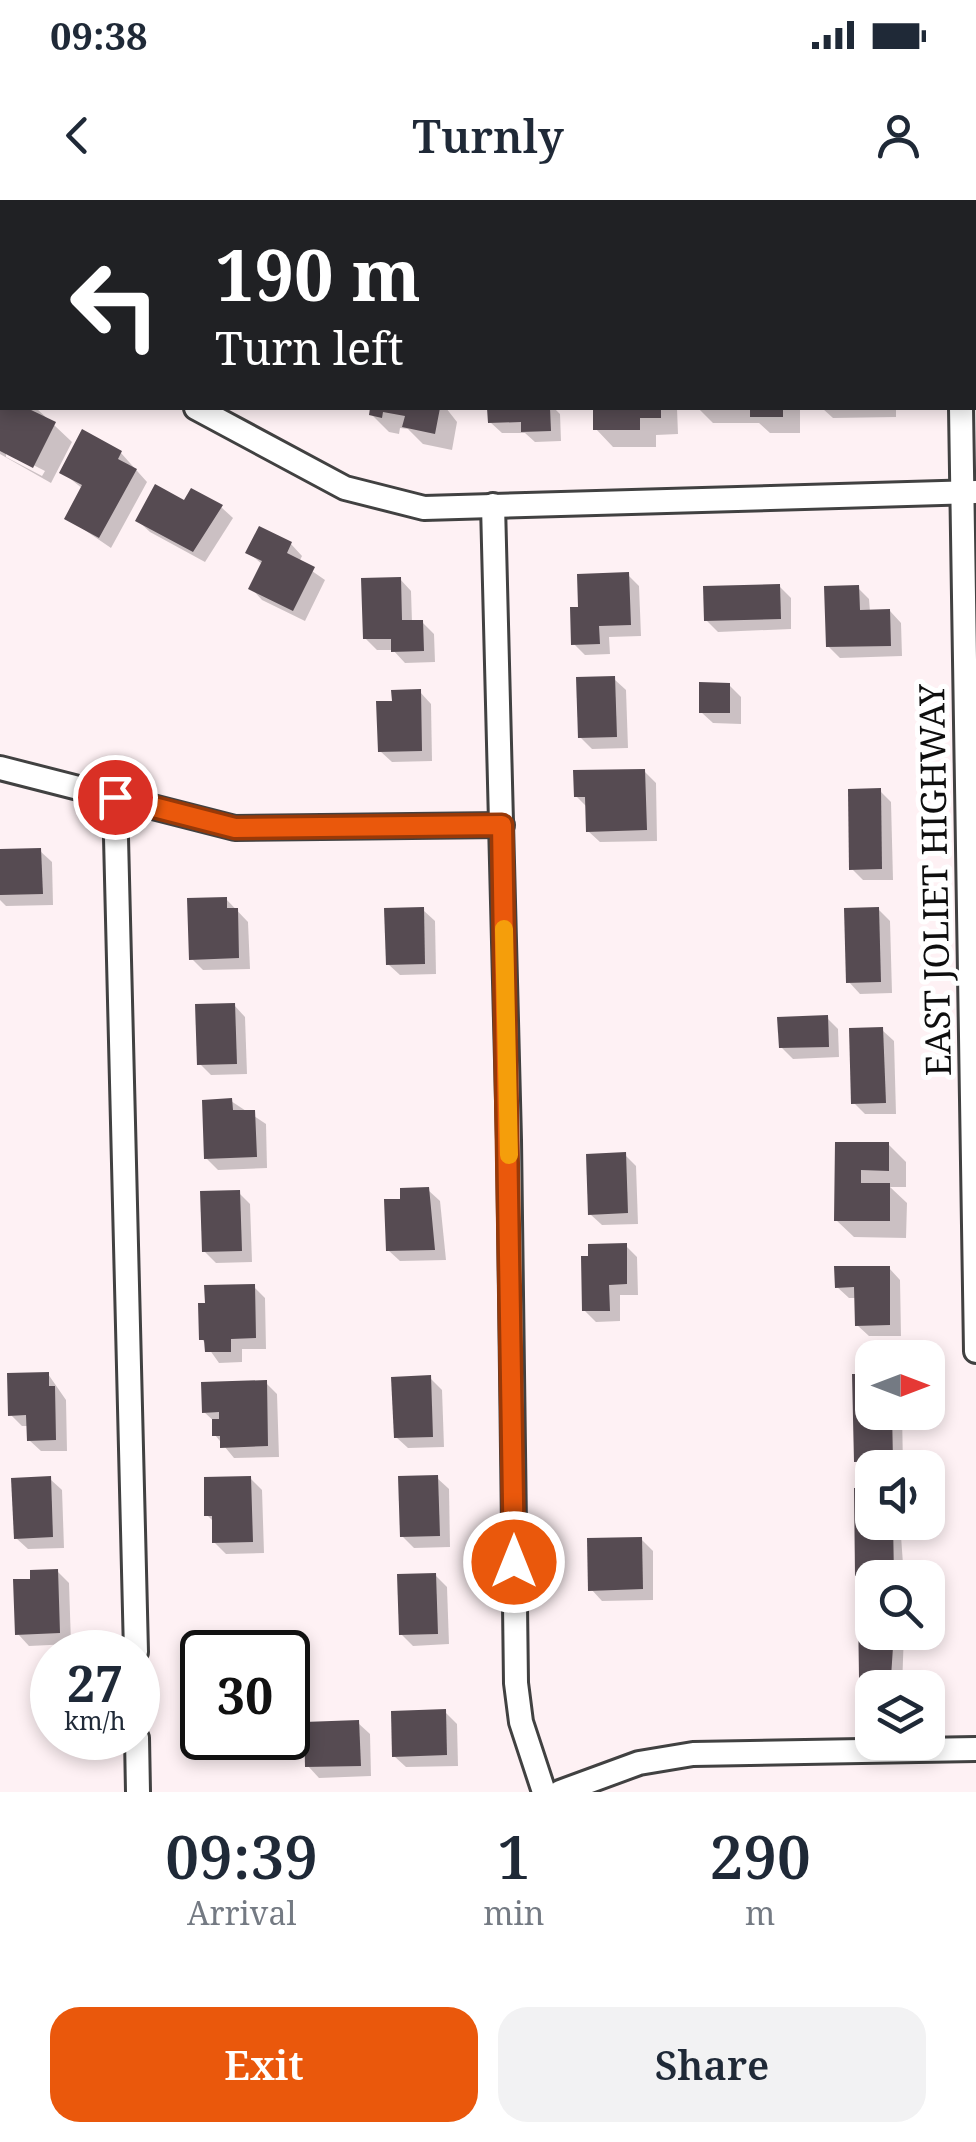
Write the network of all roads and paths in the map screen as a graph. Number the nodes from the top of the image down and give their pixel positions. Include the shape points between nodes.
1 (200, 410) edge
2 (961, 410) edge
3 (970, 492) edge
4 (494, 505) junction
5 (0, 768) edge
6 (115, 797) junction
7 (502, 825) junction
8 (976, 1351) edge
9 (135, 1630) edge
10 (976, 1749) edge
11 (137, 1760) edge
12 (138, 1792) edge
13 (544, 1792) edge
14 (560, 1792) edge

1 - 4 street via 370,497 424,508
2 - 3 street, EAST JOLIET HIGHWAY
3 - 4 street
3 - 8 street, EAST JOLIET HIGHWAY
4 - 7 street
5 - 6 street
6 - 7 street via 235,828
6 - 9 street
7 - 13 street via 516,1683 520,1722
10 - 14 street via 666,1757
11 - 12 street

